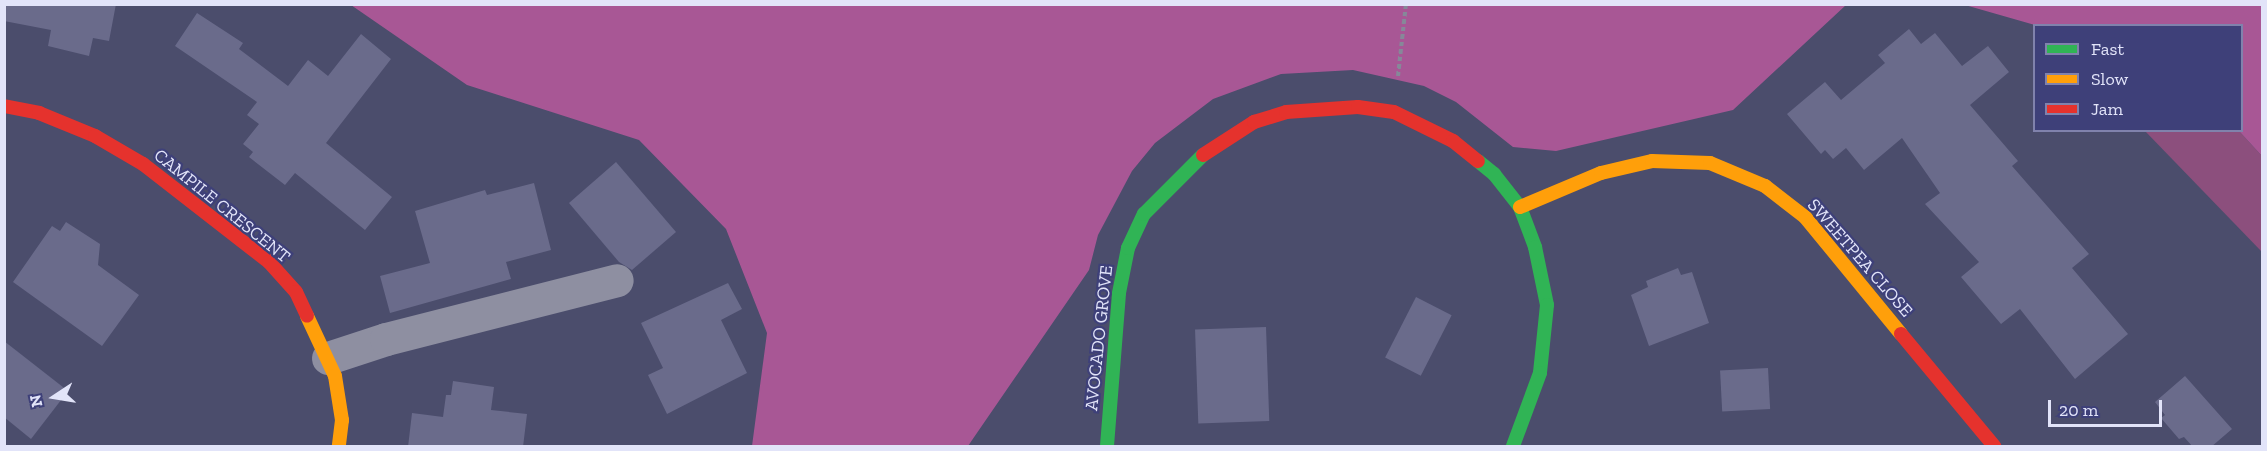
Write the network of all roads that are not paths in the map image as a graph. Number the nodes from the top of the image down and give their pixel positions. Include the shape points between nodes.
1 (4, 106) edge
2 (1520, 207) junction
3 (617, 280) dead end
4 (328, 358) junction
5 (339, 447) edge
6 (1107, 447) edge
7 (1513, 447) edge
8 (1994, 447) edge

1 - 4 street, CAMPILE CRESCENT via 39,113 95,136 143,164 269,262 296,292
2 - 6 street, AVOCADO GROVE via 1494,174 1453,141 1394,112 1324,107 1286,111 1254,122 1202,155 1164,189 1144,214 1128,248 1119,293
2 - 7 street, AVOCADO GROVE via 1535,247 1548,305 1540,373
2 - 8 street, SWEETPEA CLOSE via 1601,173 1652,161 1710,163 1765,186 1805,217
3 - 4 street via 386,339
4 - 5 street, CAMPILE CRESCENT via 342,420

